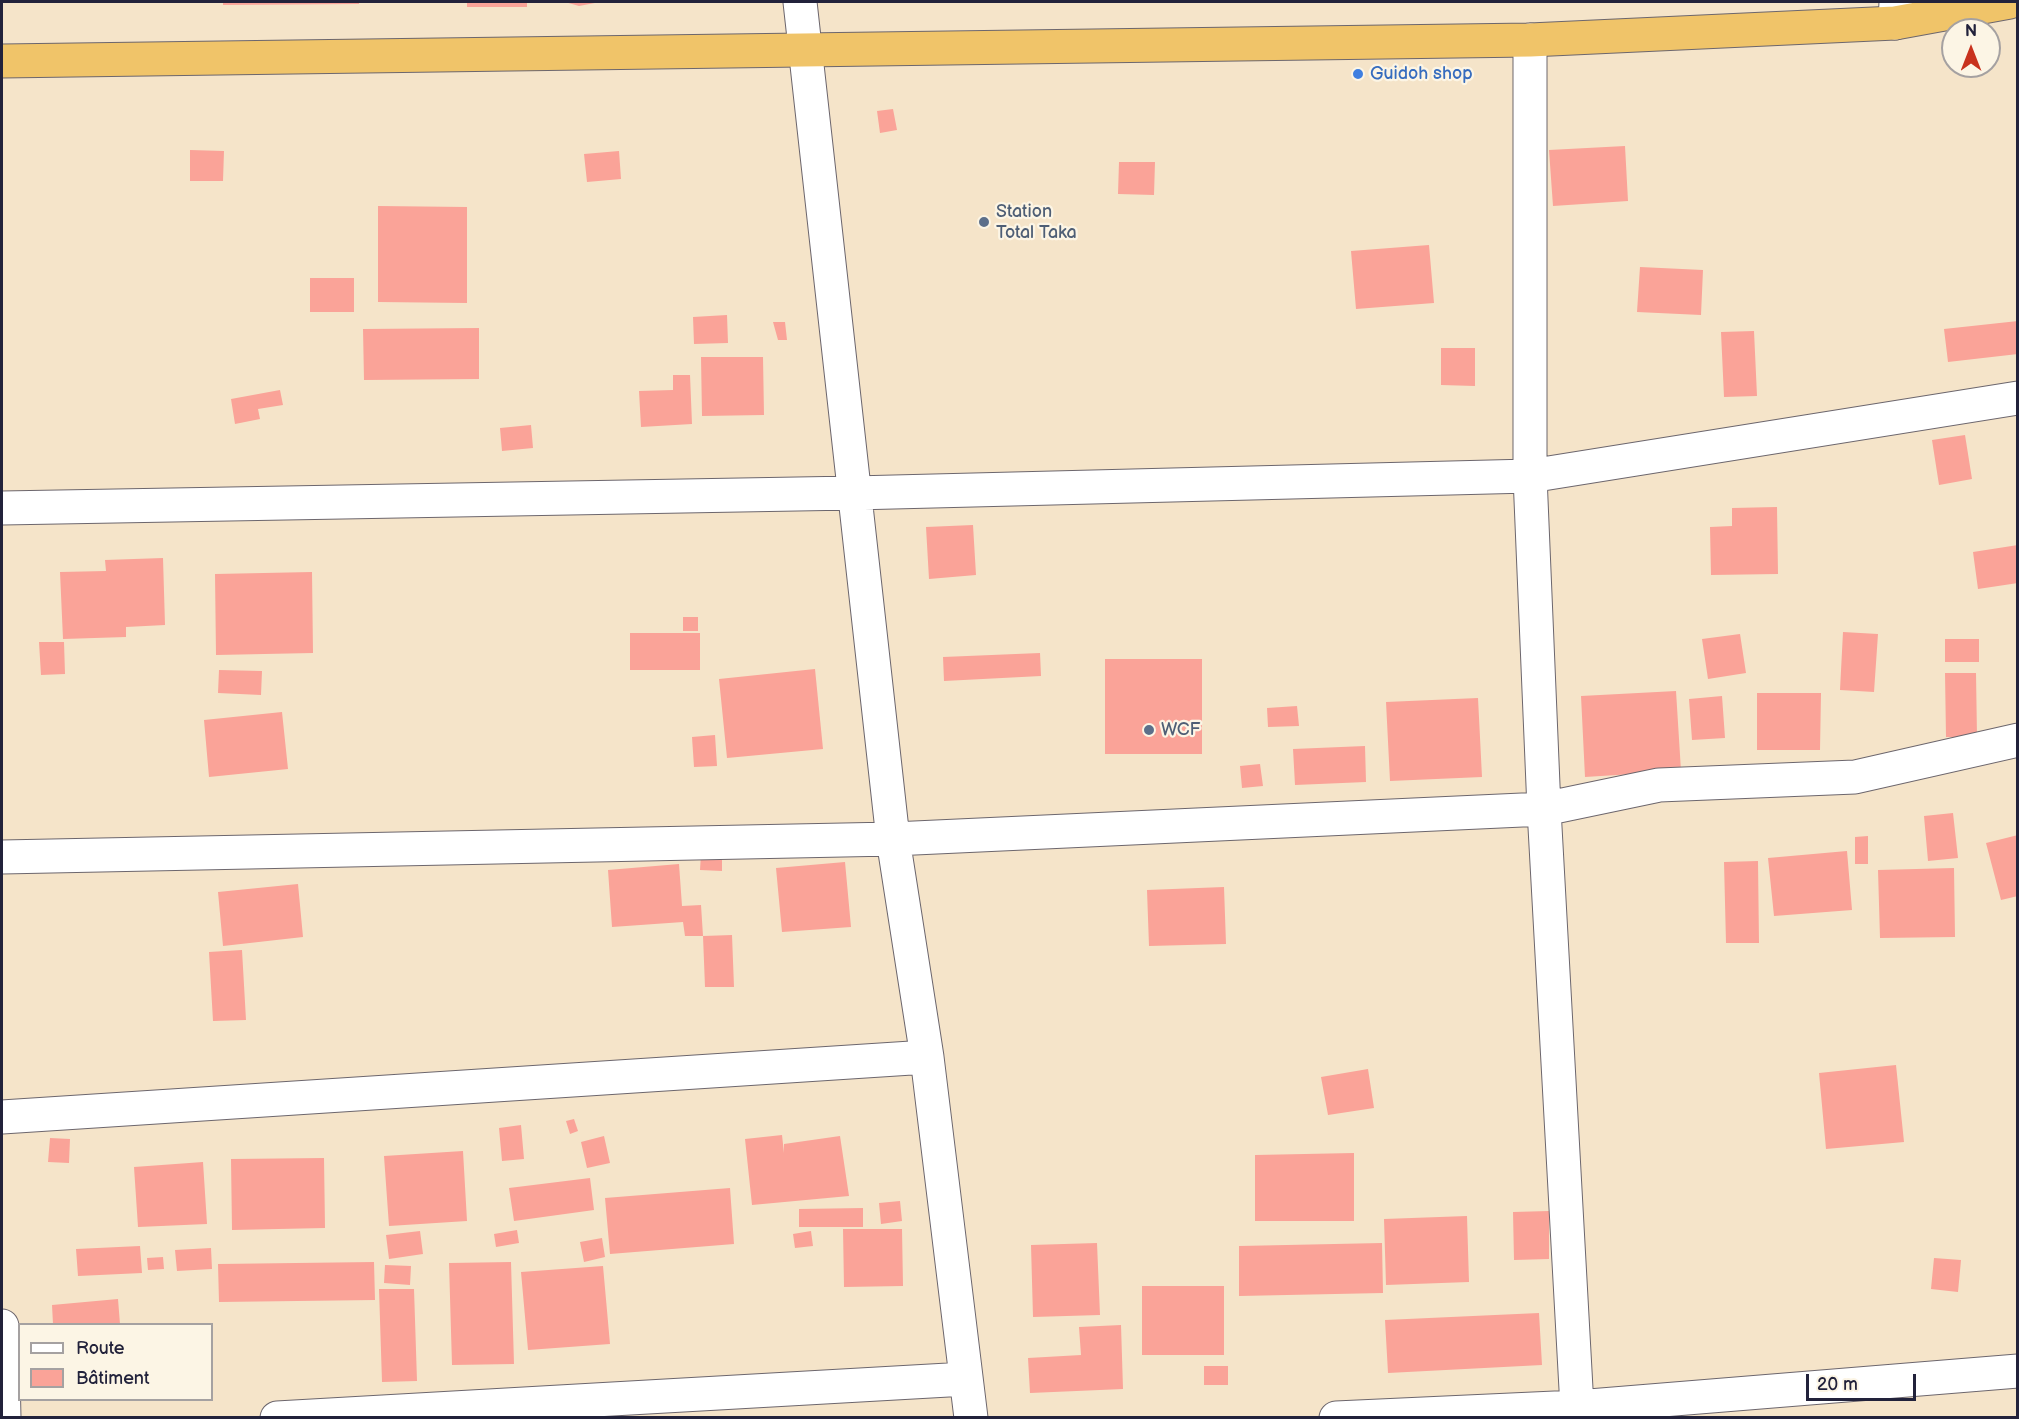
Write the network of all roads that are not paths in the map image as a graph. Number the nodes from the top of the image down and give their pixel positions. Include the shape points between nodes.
1 (800, 2) edge
2 (2010, 2) edge
3 (1896, 12) edge
4 (1530, 40) junction
5 (806, 51) junction
6 (2, 61) edge
7 (2018, 398) edge
8 (1530, 476) junction
9 (854, 494) junction
10 (2, 508) edge
11 (2018, 740) edge
12 (1544, 809) junction
13 (893, 839) junction
14 (2, 857) edge
15 (927, 1057) junction
16 (2, 1117) edge
17 (2, 1326) edge
18 (2018, 1371) edge
19 (966, 1379) junction
20 (1577, 1407) junction
21 (4, 1418) edge
22 (277, 1418) edge
23 (970, 1418) edge
24 (1336, 1418) edge

1 - 5 street
2 - 3 highway
3 - 4 highway
4 - 5 highway
4 - 8 street
5 - 6 highway
5 - 9 street
7 - 8 street
8 - 9 street
8 - 12 street
9 - 10 street
9 - 13 street
11 - 12 street via 1855,777 1659,784
12 - 13 street
12 - 20 street
13 - 14 street
13 - 15 street
15 - 16 street
15 - 19 street
17 - 21 street
18 - 20 street
19 - 22 street
19 - 23 street
20 - 24 street

